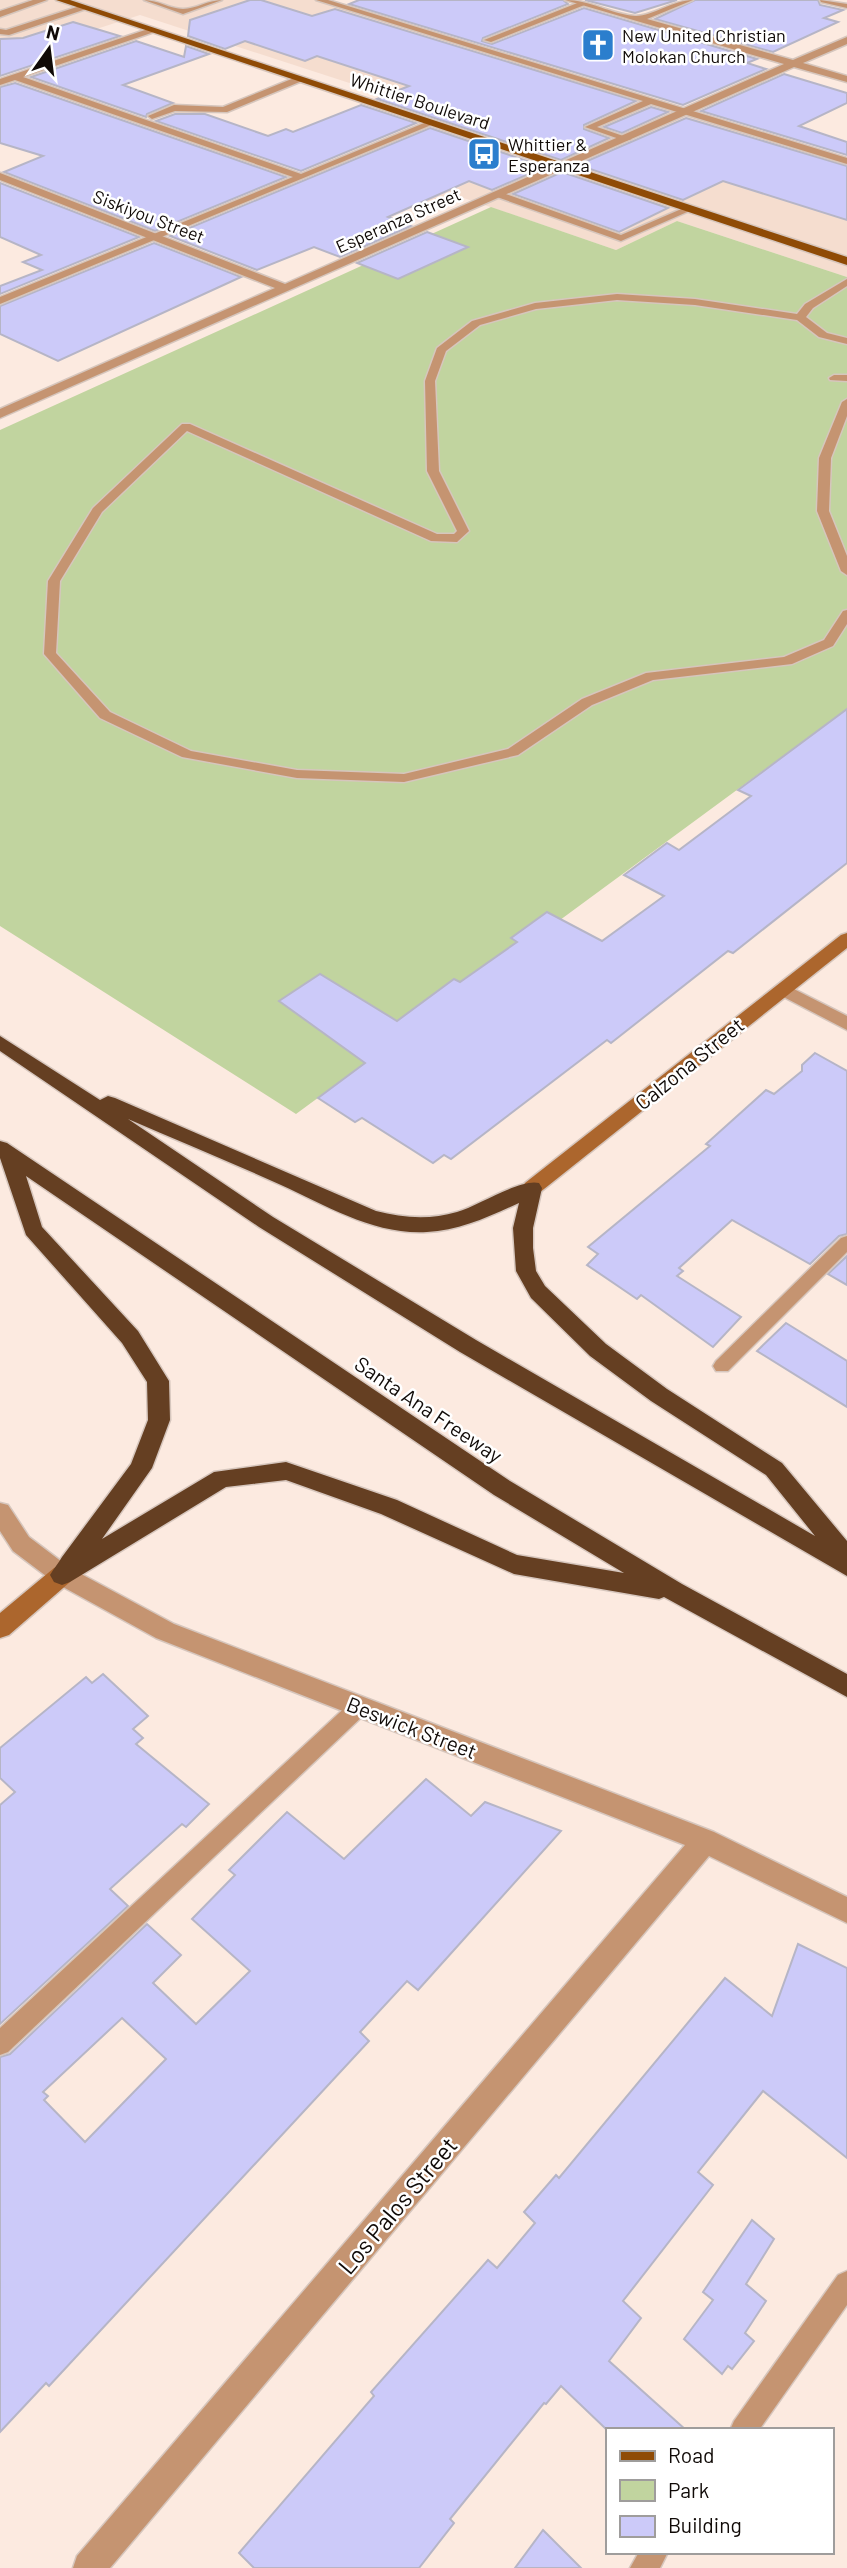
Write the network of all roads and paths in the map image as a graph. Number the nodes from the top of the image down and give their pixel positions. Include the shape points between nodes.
1 (42, 0) edge
2 (61, 0) edge
3 (148, 0) edge
4 (179, 0) edge
5 (218, 0) edge
6 (320, 0) edge
7 (570, 0) edge
8 (688, 0) edge
9 (824, 0) edge
10 (583, 4) junction
11 (847, 6) edge
12 (83, 7) junction
13 (164, 9) junction
14 (0, 13) edge
15 (153, 17) dead end
16 (638, 19) junction
17 (132, 24) junction
18 (151, 30) junction
19 (0, 31) edge
20 (488, 40) dead end
21 (847, 40) edge
22 (795, 64) junction
23 (16, 77) junction
24 (299, 79) junction
25 (847, 79) edge
26 (0, 82) edge
27 (651, 101) junction
28 (688, 112) junction
29 (152, 116) dead end
30 (432, 123) junction
31 (628, 139) junction
32 (847, 161) edge
33 (563, 167) junction
34 (0, 176) edge
35 (301, 177) junction
36 (499, 195) junction
37 (690, 209) junction
38 (156, 237) junction
39 (847, 261) edge
40 (847, 282) edge
41 (286, 288) junction
42 (1, 299) edge
43 (800, 317) junction
44 (847, 341) edge
45 (847, 378) edge
46 (834, 379) dead end
47 (847, 402) edge
48 (0, 414) edge
49 (847, 571) edge
50 (847, 614) edge
51 (847, 939) edge
52 (782, 989) junction
53 (847, 1024) edge
54 (0, 1042) edge
55 (64, 1084) junction
56 (5, 1152) edge
57 (532, 1188) junction
58 (847, 1242) edge
59 (722, 1366) dead end
60 (0, 1512) edge
61 (847, 1558) edge
62 (847, 1566) edge
63 (62, 1574) junction
64 (674, 1591) junction
65 (0, 1628) edge
66 (847, 1686) edge
67 (359, 1707) junction
68 (705, 1841) junction
69 (847, 1910) edge
70 (0, 2044) edge
71 (847, 2284) edge
72 (744, 2428) edge
73 (89, 2568) edge

1 - 14 street
2 - 12 main road, Whittier Boulevard
3 - 13 lane
4 - 13 lane
5 - 13 lane via 183,12
6 - 27 lane
7 - 10 street
8 - 16 street
9 - 11 lane
10 - 16 street
10 - 20 lane
12 - 17 main road, Whittier Boulevard
12 - 19 lane via 6,33
15 - 17 lane
16 - 22 street
17 - 18 main road, Whittier Boulevard
18 - 23 lane
18 - 24 main road, Whittier Boulevard
21 - 22 street, Esperanza Street
22 - 25 street
22 - 28 street, Esperanza Street
23 - 26 lane
23 - 35 lane
24 - 29 lane via 224,110 174,108
24 - 30 main road, Whittier Boulevard
27 - 28 lane
27 - 31 lane via 589,127
28 - 31 street, Esperanza Street
28 - 32 lane
30 - 33 main road, Whittier Boulevard
30 - 35 lane
31 - 33 street, Esperanza Street
33 - 36 street, Esperanza Street
33 - 37 main road, Whittier Boulevard
34 - 38 street, Siskiyou Street
35 - 38 lane
36 - 37 lane via 621,238
36 - 41 street, Esperanza Street
37 - 39 main road, Whittier Boulevard
38 - 41 street, Siskiyou Street
38 - 42 lane
40 - 43 lane
41 - 48 street, Esperanza Street
43 - 44 lane via 823,335
43 - 50 lane via 695,302 617,297 535,306 476,323 441,350 430,381 433,471 463,531 457,538 435,538 186,426 97,510 54,581 50,654 104,715 187,754 297,774 404,778 513,752 587,702 651,676 787,661 829,643
45 - 46 lane
47 - 49 lane via 825,458 823,511
51 - 52 street, Calzona Street
52 - 53 street
52 - 57 street, Calzona Street
54 - 55 highway
55 - 57 highway via 340,1206 395,1224 456,1220
55 - 62 highway via 266,1222 444,1332
56 - 63 highway via 33,1230 130,1337 158,1381 159,1420 141,1468
56 - 64 highway, Santa Ana Freeway via 502,1488
57 - 61 highway via 523,1248 526,1271 538,1292 598,1350 774,1469
58 - 59 lane
60 - 63 street, Beswick Street via 22,1544
63 - 64 highway via 222,1478 286,1471 389,1507 514,1564
63 - 65 street
63 - 67 street, Beswick Street via 164,1631
64 - 66 highway, Santa Ana Freeway
67 - 68 street, Beswick Street
67 - 70 lane
68 - 69 street, Beswick Street
68 - 73 street, Los Palos Street
71 - 72 lane

